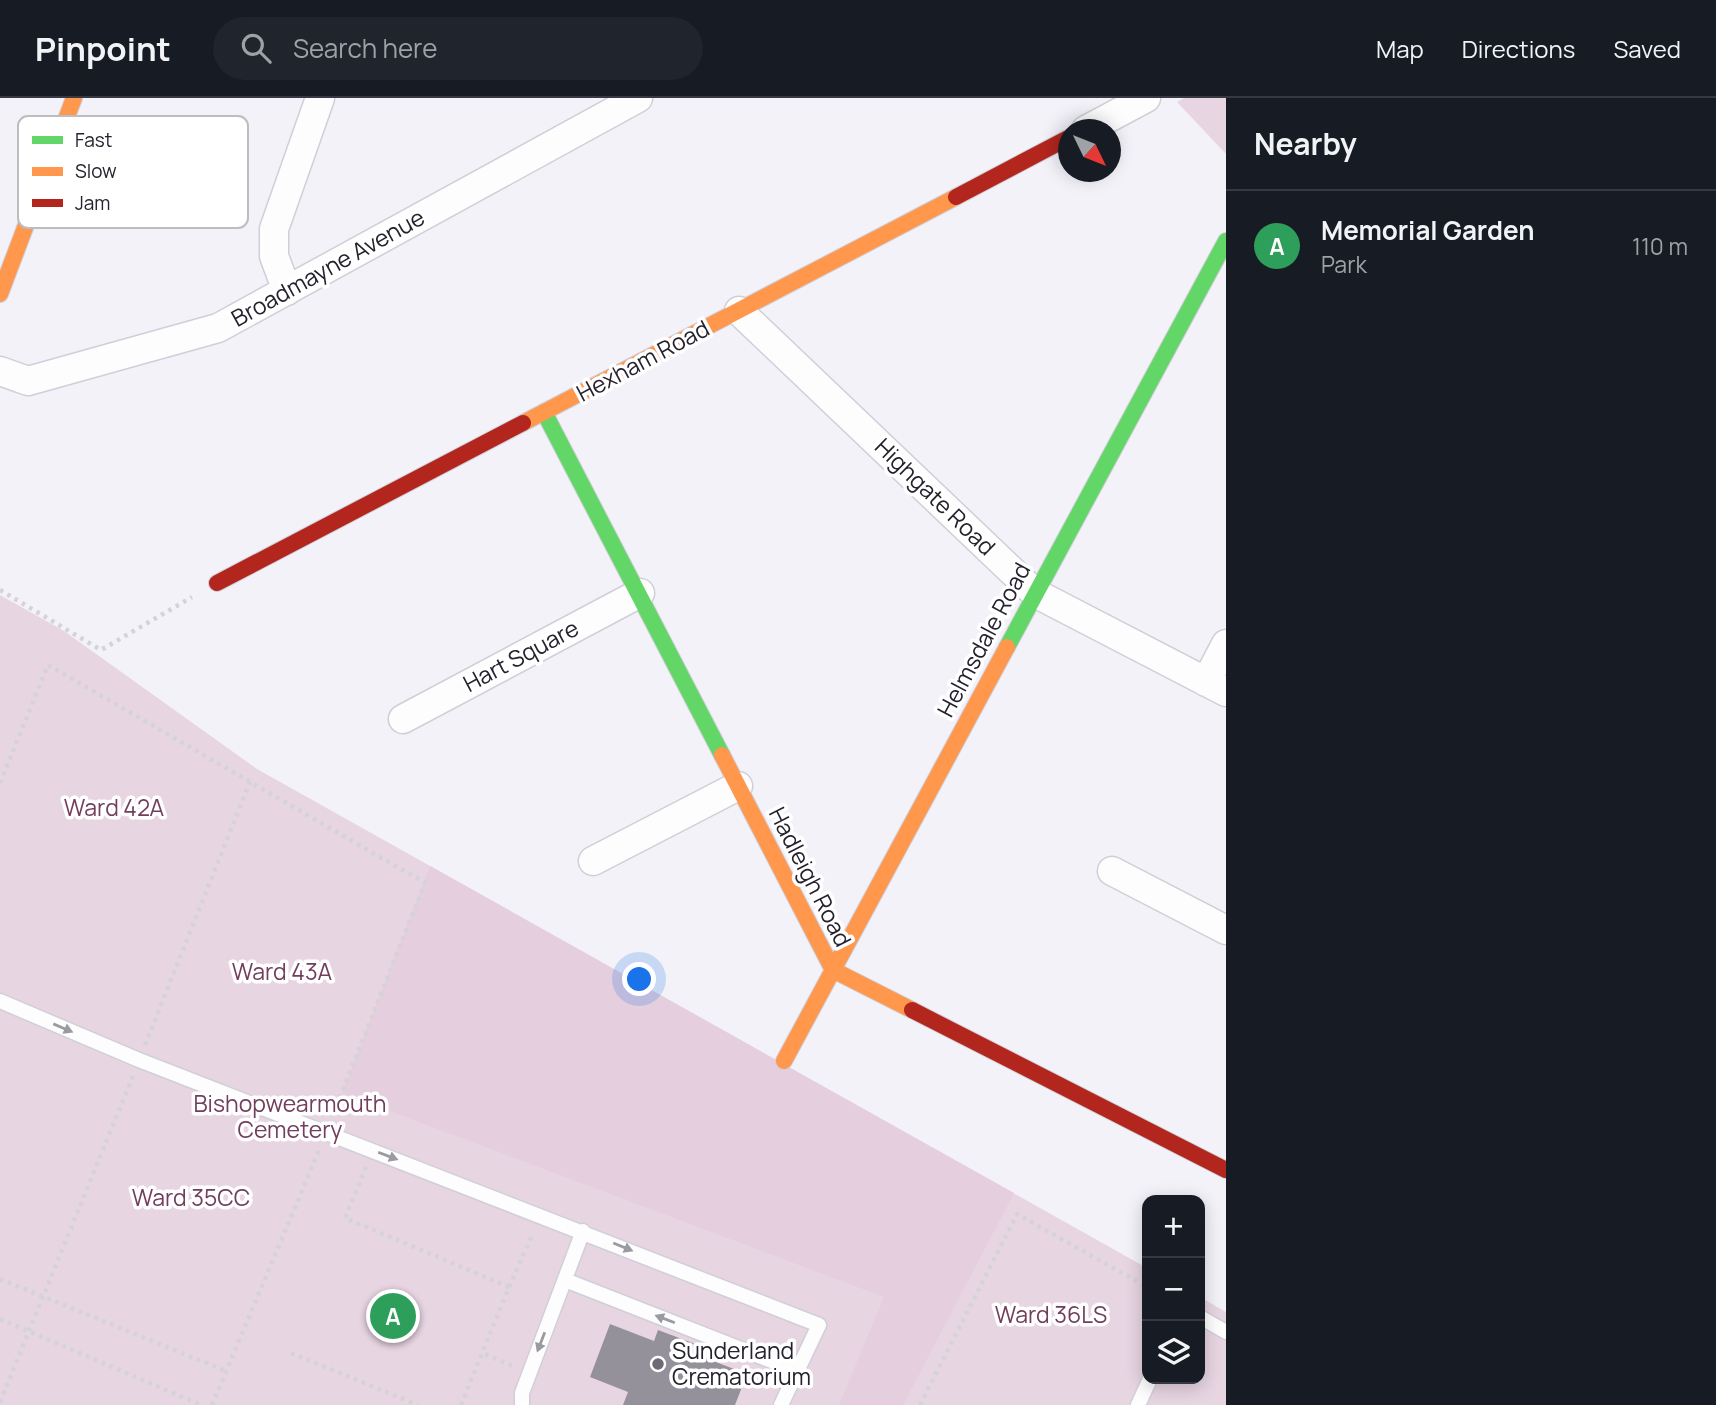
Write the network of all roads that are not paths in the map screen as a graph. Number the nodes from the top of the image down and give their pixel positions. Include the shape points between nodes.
1 (74, 98) edge
2 (320, 98) edge
3 (638, 98) edge
4 (1146, 98) edge
5 (67, 116) edge
6 (1107, 119) edge
7 (1058, 144) edge
8 (25, 228) edge
9 (1226, 241) edge
10 (287, 291) junction
11 (0, 294) edge
12 (739, 311) junction
13 (0, 371) edge
14 (544, 412) junction
15 (217, 583) road end
16 (640, 593) junction
17 (1035, 593) junction
18 (1226, 643) edge
19 (1216, 687) edge
20 (402, 719) dead end
21 (738, 786) junction
22 (593, 861) dead end
23 (1112, 871) dead end
24 (1226, 930) edge
25 (833, 970) junction
26 (0, 1001) edge
27 (784, 1061) dead end
28 (1226, 1170) edge
29 (583, 1231) junction
30 (565, 1280) junction
31 (1205, 1320) edge
32 (1226, 1332) edge
33 (797, 1371) junction
34 (1148, 1384) edge
35 (522, 1405) edge
36 (781, 1405) edge
37 (1138, 1405) edge

1 - 5 street
2 - 10 street via 274,229 274,256
3 - 10 street, Broadmayne Avenue
4 - 6 street
7 - 12 street, Hexham Road
8 - 11 street
9 - 17 street, Helmsdale Road
10 - 13 street, Broadmayne Avenue via 218,328 28,380
12 - 14 street, Hexham Road
12 - 17 street, Highgate Road
14 - 15 street, Hexham Road
14 - 16 street, Hadleigh Road
16 - 20 street, Hart Square
16 - 21 street, Hadleigh Road
17 - 19 street, Highgate Road
17 - 25 street, Helmsdale Road
18 - 19 street
21 - 22 street
21 - 25 street, Hadleigh Road
23 - 24 street
25 - 27 street, Helmsdale Road
25 - 28 street, Hadleigh Road
26 -> 29 lane via 139,1060
29 - 30 lane
29 -> 33 lane via 818,1325
33 -> 30 lane
30 -> 35 lane via 522,1393
31 - 32 lane
33 - 36 lane
34 - 37 lane

